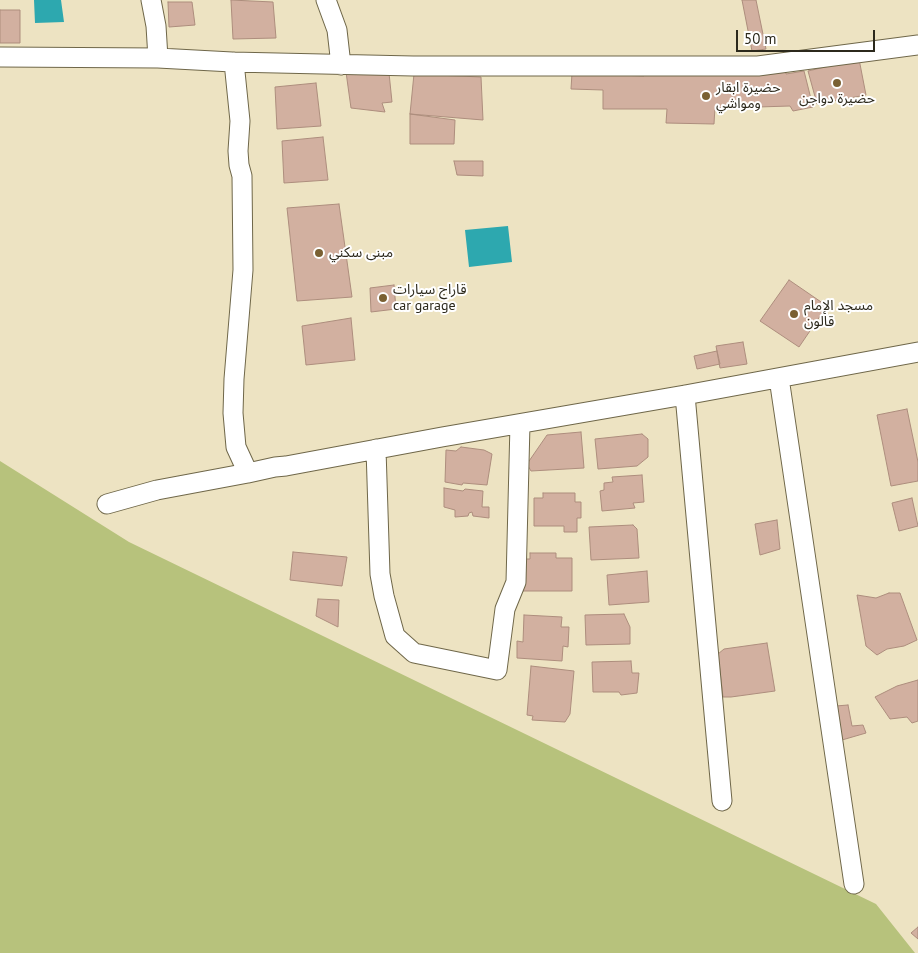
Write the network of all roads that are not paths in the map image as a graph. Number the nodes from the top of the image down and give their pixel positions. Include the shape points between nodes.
1 (151, 0) edge
2 (326, 0) edge
3 (918, 45) edge
4 (0, 57) edge
5 (158, 58) junction
6 (234, 62) junction
7 (341, 65) junction
8 (918, 352) edge
9 (779, 378) junction
10 (685, 395) junction
11 (520, 424) junction
12 (376, 449) junction
13 (248, 473) junction
14 (106, 504) dead end
15 (722, 801) dead end
16 (854, 884) dead end

1 - 5 street
2 - 7 street via 338,30
3 - 7 street via 758,66
4 - 5 street
5 - 6 street
6 - 7 street
6 - 13 street via 240,121 238,150 242,176 243,270 233,414 236,447
8 - 9 street
9 - 10 street
9 - 16 street
10 - 11 street
10 - 15 street
11 - 12 street
11 - 12 street via 516,582 505,609 497,670 414,653 395,636 380,574
12 - 13 street
13 - 14 street via 157,490

